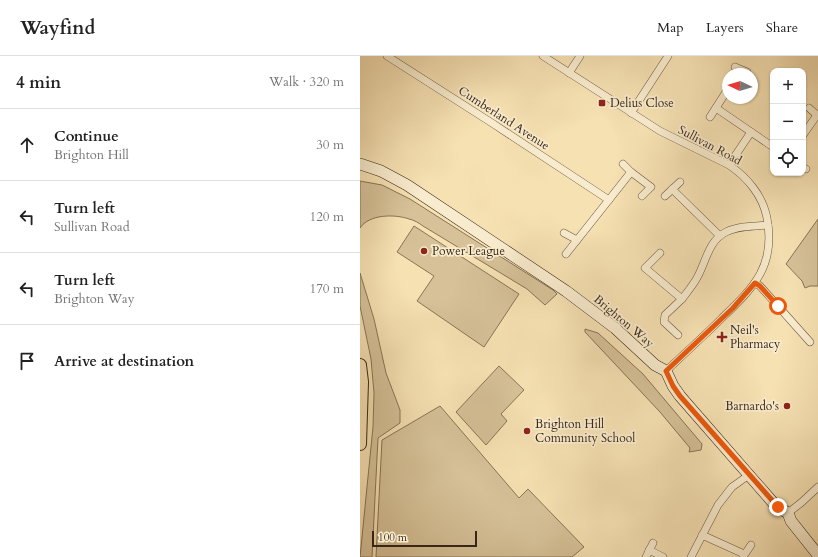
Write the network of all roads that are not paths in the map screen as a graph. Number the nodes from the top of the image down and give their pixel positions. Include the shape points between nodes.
1 (387, 56) edge
2 (543, 56) edge
3 (580, 56) edge
4 (668, 56) edge
5 (569, 73) junction
6 (722, 98) edge
7 (716, 108) junction
8 (809, 108) dead end
9 (631, 113) junction
10 (818, 116) edge
11 (710, 117) dead end
12 (806, 130) edge
13 (751, 132) junction
14 (770, 144) edge
15 (360, 164) edge
16 (623, 164) dead end
17 (728, 165) junction
18 (631, 172) junction
19 (680, 182) dead end
20 (672, 189) junction
21 (642, 196) dead end
22 (665, 196) dead end
23 (609, 200) junction
24 (768, 225) junction
25 (564, 233) dead end
26 (720, 236) junction
27 (577, 240) junction
28 (660, 253) dead end
29 (566, 254) dead end
30 (755, 283) junction
31 (682, 299) junction
32 (678, 335) dead end
33 (810, 342) dead end
34 (360, 365) edge
35 (666, 371) junction
36 (360, 444) edge
37 (749, 474) junction
38 (818, 487) edge
39 (788, 513) junction
40 (702, 535) junction
41 (653, 543) dead end
42 (750, 545) dead end
43 (649, 550) junction
44 (744, 555) edge
45 (818, 555) edge
46 (646, 557) edge
47 (663, 557) edge
48 (691, 557) edge

1 - 23 street, Cumberland Avenue
2 - 5 street, Sullivan Road
3 - 5 street
4 - 9 street
5 - 9 street, Sullivan Road
6 - 7 street
7 - 11 street
7 - 13 street
8 - 10 street
9 - 17 street, Sullivan Road via 660,131
10 - 12 street
13 - 14 street
13 - 17 street
15 - 35 street, Brighton Way via 381,170 407,185 544,275 615,328
16 - 18 street
17 - 24 street, Sullivan Road via 745,178 756,192 766,213
18 - 21 street via 651,187
18 - 23 street
19 - 20 street
20 - 22 street
20 - 26 street
23 - 27 street
24 - 26 street via 741,228
24 - 30 street, Sullivan Road via 768,251 765,264
25 - 27 street
26 - 31 street via 710,247 698,277
27 - 29 street
28 - 31 street via 644,268
30 - 33 street
30 - 35 street, Sullivan Road via 733,308
31 - 32 street via 663,320
34 - 36 main road
35 - 37 street, Brighton Way via 680,396
37 - 39 street, Brighton Way via 776,506
37 - 40 street via 736,484 718,505
38 - 39 street
39 - 45 street, Brighton Way via 791,522
40 - 44 street
40 - 48 street
41 - 43 street
42 - 44 street
43 - 46 street
43 - 47 street

